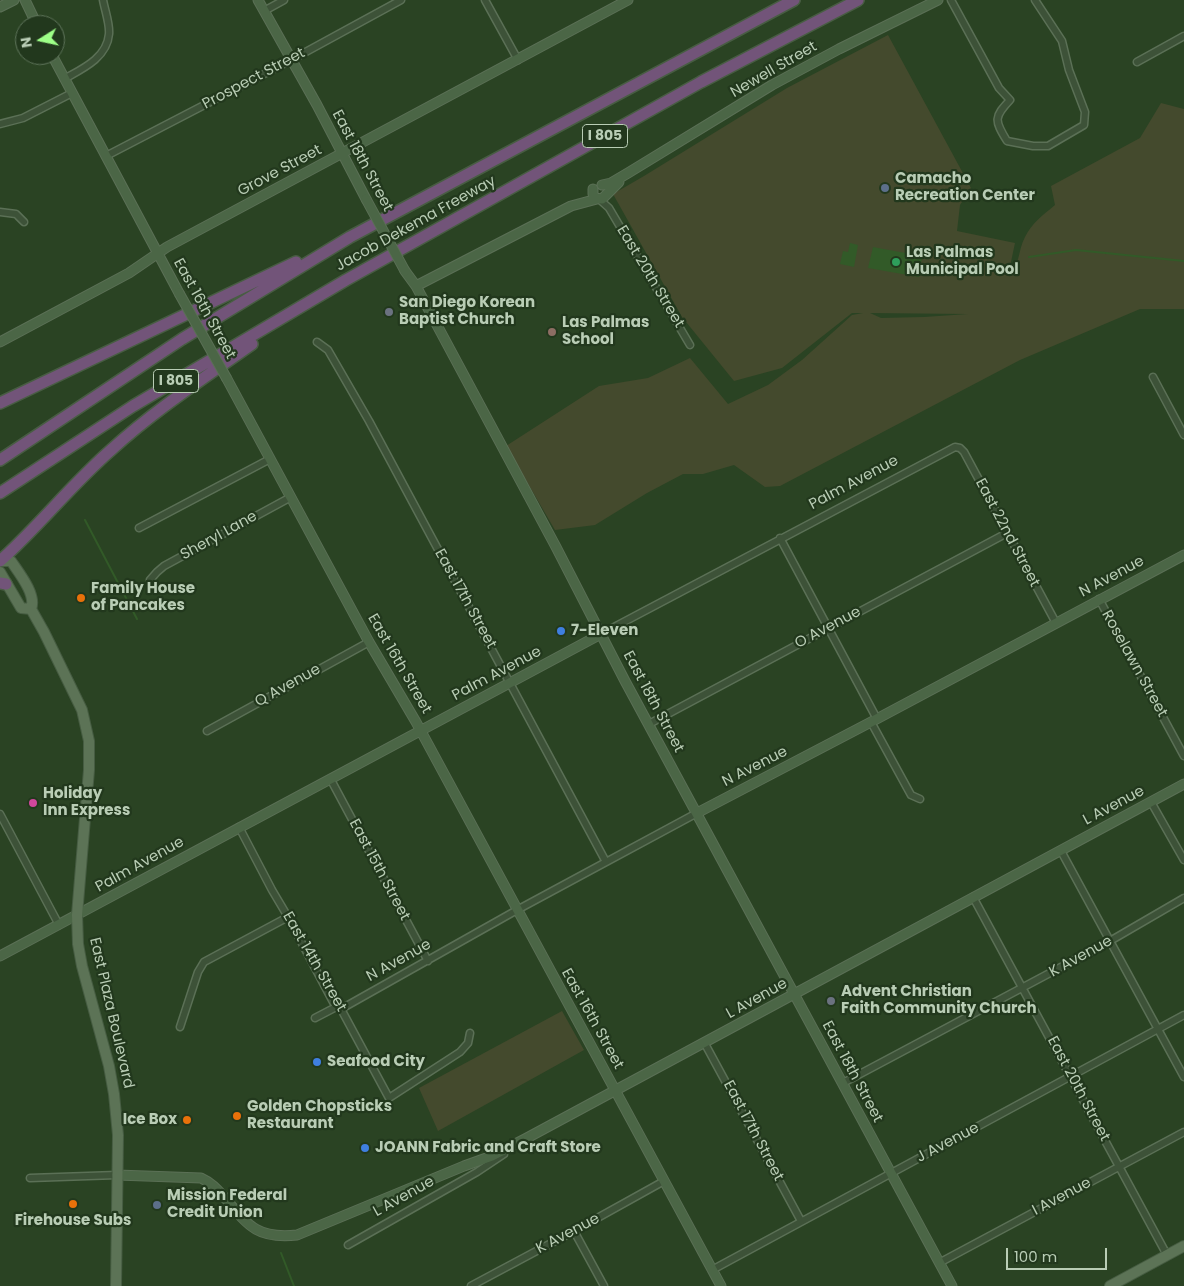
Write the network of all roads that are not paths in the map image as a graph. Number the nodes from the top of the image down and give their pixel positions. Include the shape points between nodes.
1 (14, 0) edge
2 (25, 0) edge
3 (103, 0) edge
4 (258, 0) edge
5 (284, 0) edge
6 (401, 0) edge
7 (485, 0) edge
8 (628, 0) edge
9 (794, 0) edge
10 (858, 0) edge
11 (938, 0) edge
12 (951, 0) edge
13 (1035, 0) edge
14 (0, 7) edge
15 (264, 11) junction
16 (32, 15) edge
17 (1184, 36) edge
18 (291, 60) junction
19 (518, 60) junction
20 (1137, 62) dead end
21 (57, 65) edge
22 (64, 79) junction
23 (72, 93) junction
24 (0, 124) edge
25 (342, 153) junction
26 (106, 156) junction
27 (601, 193) junction
28 (0, 212) edge
29 (24, 222) dead end
30 (350, 237) junction
31 (157, 252) junction
32 (355, 275) junction
33 (416, 286) junction
34 (0, 342) edge
35 (317, 342) dead end
36 (690, 345) dead end
37 (1153, 377) dead end
38 (0, 403) edge
39 (1184, 435) edge
40 (954, 447) joint
41 (270, 459) junction
42 (0, 460) edge
43 (0, 493) edge
44 (291, 497) junction
45 (139, 528) dead end
46 (1007, 533) junction
47 (780, 538) junction
48 (1184, 555) edge
49 (0, 561) edge
50 (0, 572) edge
51 (150, 580) dead end
52 (3, 583) edge
53 (1099, 599) junction
54 (31, 609) junction
55 (1056, 623) junction
56 (828, 628) junction
57 (600, 634) junction
58 (369, 642) junction
59 (510, 682) junction
60 (874, 721) junction
61 (648, 724) junction
62 (420, 730) junction
63 (207, 731) dead end
64 (1184, 756) edge
65 (331, 780) junction
66 (1184, 784) edge
67 (920, 799) dead end
68 (1151, 802) junction
69 (697, 813) junction
70 (0, 814) edge
71 (239, 827) junction
72 (1061, 851) junction
73 (1184, 860) edge
74 (606, 862) junction
75 (973, 897) junction
76 (1184, 898) edge
77 (517, 910) junction
78 (78, 915) junction
79 (288, 917) junction
80 (58, 926) junction
81 (1110, 942) junction
82 (0, 956) edge
83 (428, 961) junction
84 (1023, 988) junction
85 (794, 994) junction
86 (340, 1008) junction
87 (1184, 1015) edge
88 (315, 1018) dead end
89 (180, 1028) dead end
90 (1158, 1030) junction
91 (470, 1033) dead end
92 (704, 1042) junction
93 (1071, 1077) junction
94 (1184, 1078) edge
95 (843, 1083) junction
96 (615, 1090) junction
97 (1184, 1132) edge
98 (525, 1139) junction
99 (1119, 1166) junction
100 (117, 1174) junction
101 (891, 1174) junction
102 (30, 1178) dead end
103 (664, 1181) junction
104 (801, 1221) junction
105 (574, 1232) junction
106 (348, 1245) dead end
107 (1184, 1246) edge
108 (1167, 1256) junction
109 (939, 1263) junction
110 (712, 1270) junction
111 (116, 1286) edge
112 (470, 1286) edge
113 (604, 1286) edge
114 (721, 1286) edge
115 (952, 1286) edge
116 (1110, 1286) edge

1 - 14 street
2 - 16 street
3 - 22 street via 109,35 104,50 96,59
4 - 15 street, East 18th Street
5 - 15 street
6 - 18 street, Prospect Street
7 - 19 street
8 - 19 street, Grove Street
9 - 30 highway, Jacob Dekema Freeway / I 805
10 - 32 highway, Jacob Dekema Freeway / I 805 via 701,82
11 - 27 street, Newell Street via 772,85 611,183
12 - 13 street via 1000,88 1010,100 997,118 1007,141 1048,146 1084,125 1085,112 1062,41
15 - 18 street, East 18th Street
17 - 20 street
18 - 25 street, East 18th Street
18 - 26 street, Prospect Street
19 - 25 street, Grove Street
21 - 22 street, East 16th Street
22 - 23 street, East 16th Street
23 - 24 street via 23,118
23 - 26 street, East 16th Street
25 - 31 street, Grove Street
25 - 33 street, East 18th Street, bridge via 405,272
26 - 31 street, East 16th Street
27 - 33 street, Newell Street
27 - 36 street, East 20th Street
28 - 29 street via 16,214
30 - 38 highway
30 - 42 highway, Jacob Dekema Freeway / I 805 via 182,339
31 - 34 street, Grove Street via 129,273
31 - 41 street, East 16th Street, bridge
32 - 43 highway, Jacob Dekema Freeway / I 805 via 133,406
32 - 49 highway via 185,390 147,420 110,450
33 - 57 street, East 18th Street
35 - 59 street, East 17th Street via 328,350 369,421
37 - 39 street
40 - 46 street, East 22nd Street via 964,452
40 - 47 street, Palm Avenue
41 - 44 street, East 16th Street
41 - 45 street
44 - 51 street, Sheryl Lane via 164,566
44 - 58 street, East 16th Street
46 - 55 street, East 22nd Street
46 - 56 street, O Avenue
47 - 56 street
47 - 57 street, Palm Avenue
48 - 53 street, N Avenue
49 - 54 main road, East Plaza Boulevard via 11,561 20,573 33,599
50 - 52 main road, East Plaza Boulevard
52 - 54 main road, East Plaza Boulevard via 21,608
53 - 55 street, N Avenue
53 - 64 street, Roselawn Street
54 - 78 main road, East Plaza Boulevard via 82,710 89,741
55 - 60 street, N Avenue
56 - 60 street
56 - 61 street, O Avenue
57 - 59 street, Palm Avenue
57 - 61 street, East 18th Street
58 - 62 street, East 16th Street
58 - 63 street, Q Avenue
59 - 62 street, Palm Avenue
59 - 74 street, East 17th Street
60 - 67 street via 911,795
60 - 69 street, N Avenue
61 - 69 street, East 18th Street
62 - 65 street, Palm Avenue
62 - 77 street, East 16th Street
65 - 71 street, Palm Avenue
65 - 83 street, East 15th Street
66 - 68 street, L Avenue
68 - 72 street, L Avenue
68 - 73 street
69 - 74 street, N Avenue
69 - 85 street, East 18th Street
70 - 80 street
71 - 78 street, Palm Avenue
71 - 79 street, East 14th Street
72 - 75 street, L Avenue
72 - 81 street
74 - 77 street, N Avenue
75 - 84 street, East 20th Street
75 - 85 street, L Avenue
76 - 81 street, K Avenue
77 - 83 street, N Avenue
77 - 96 street, East 16th Street
78 - 80 street, Palm Avenue
78 - 100 main road, East Plaza Boulevard via 81,959 114,1090
79 - 86 street, East 14th Street via 333,1002
79 - 89 street via 204,962
80 - 82 street, Palm Avenue
81 - 84 street, K Avenue
81 - 90 street
83 - 86 street, N Avenue
84 - 93 street, East 20th Street
84 - 95 street, K Avenue
85 - 92 street, L Avenue
85 - 95 street, East 18th Street
86 - 88 street, N Avenue
86 - 91 street, East 14th Street via 389,1098 460,1052 468,1043
87 - 90 street, J Avenue
90 - 93 street, J Avenue
90 - 94 street
92 - 96 street, L Avenue
92 - 104 street, East 17th Street
93 - 99 street, East 20th Street
93 - 101 street, J Avenue
95 - 101 street, East 18th Street
96 - 98 street, L Avenue
96 - 103 street, East 16th Street
97 - 99 street, I Avenue
98 - 100 street via 492,1156 297,1236 279,1237 253,1228 212,1184 201,1178
98 - 106 street, L Avenue via 477,1172
99 - 108 street, East 20th Street
99 - 109 street, I Avenue
100 - 102 street
100 - 111 main road, East Plaza Boulevard
101 - 104 street, J Avenue
101 - 109 street, East 18th Street
103 - 105 street, K Avenue
103 - 110 street, East 16th Street
104 - 110 street, J Avenue
105 - 112 street, K Avenue
105 - 113 street
107 - 108 main road
108 - 116 main road
109 - 115 street, East 18th Street
110 - 114 street, East 16th Street

